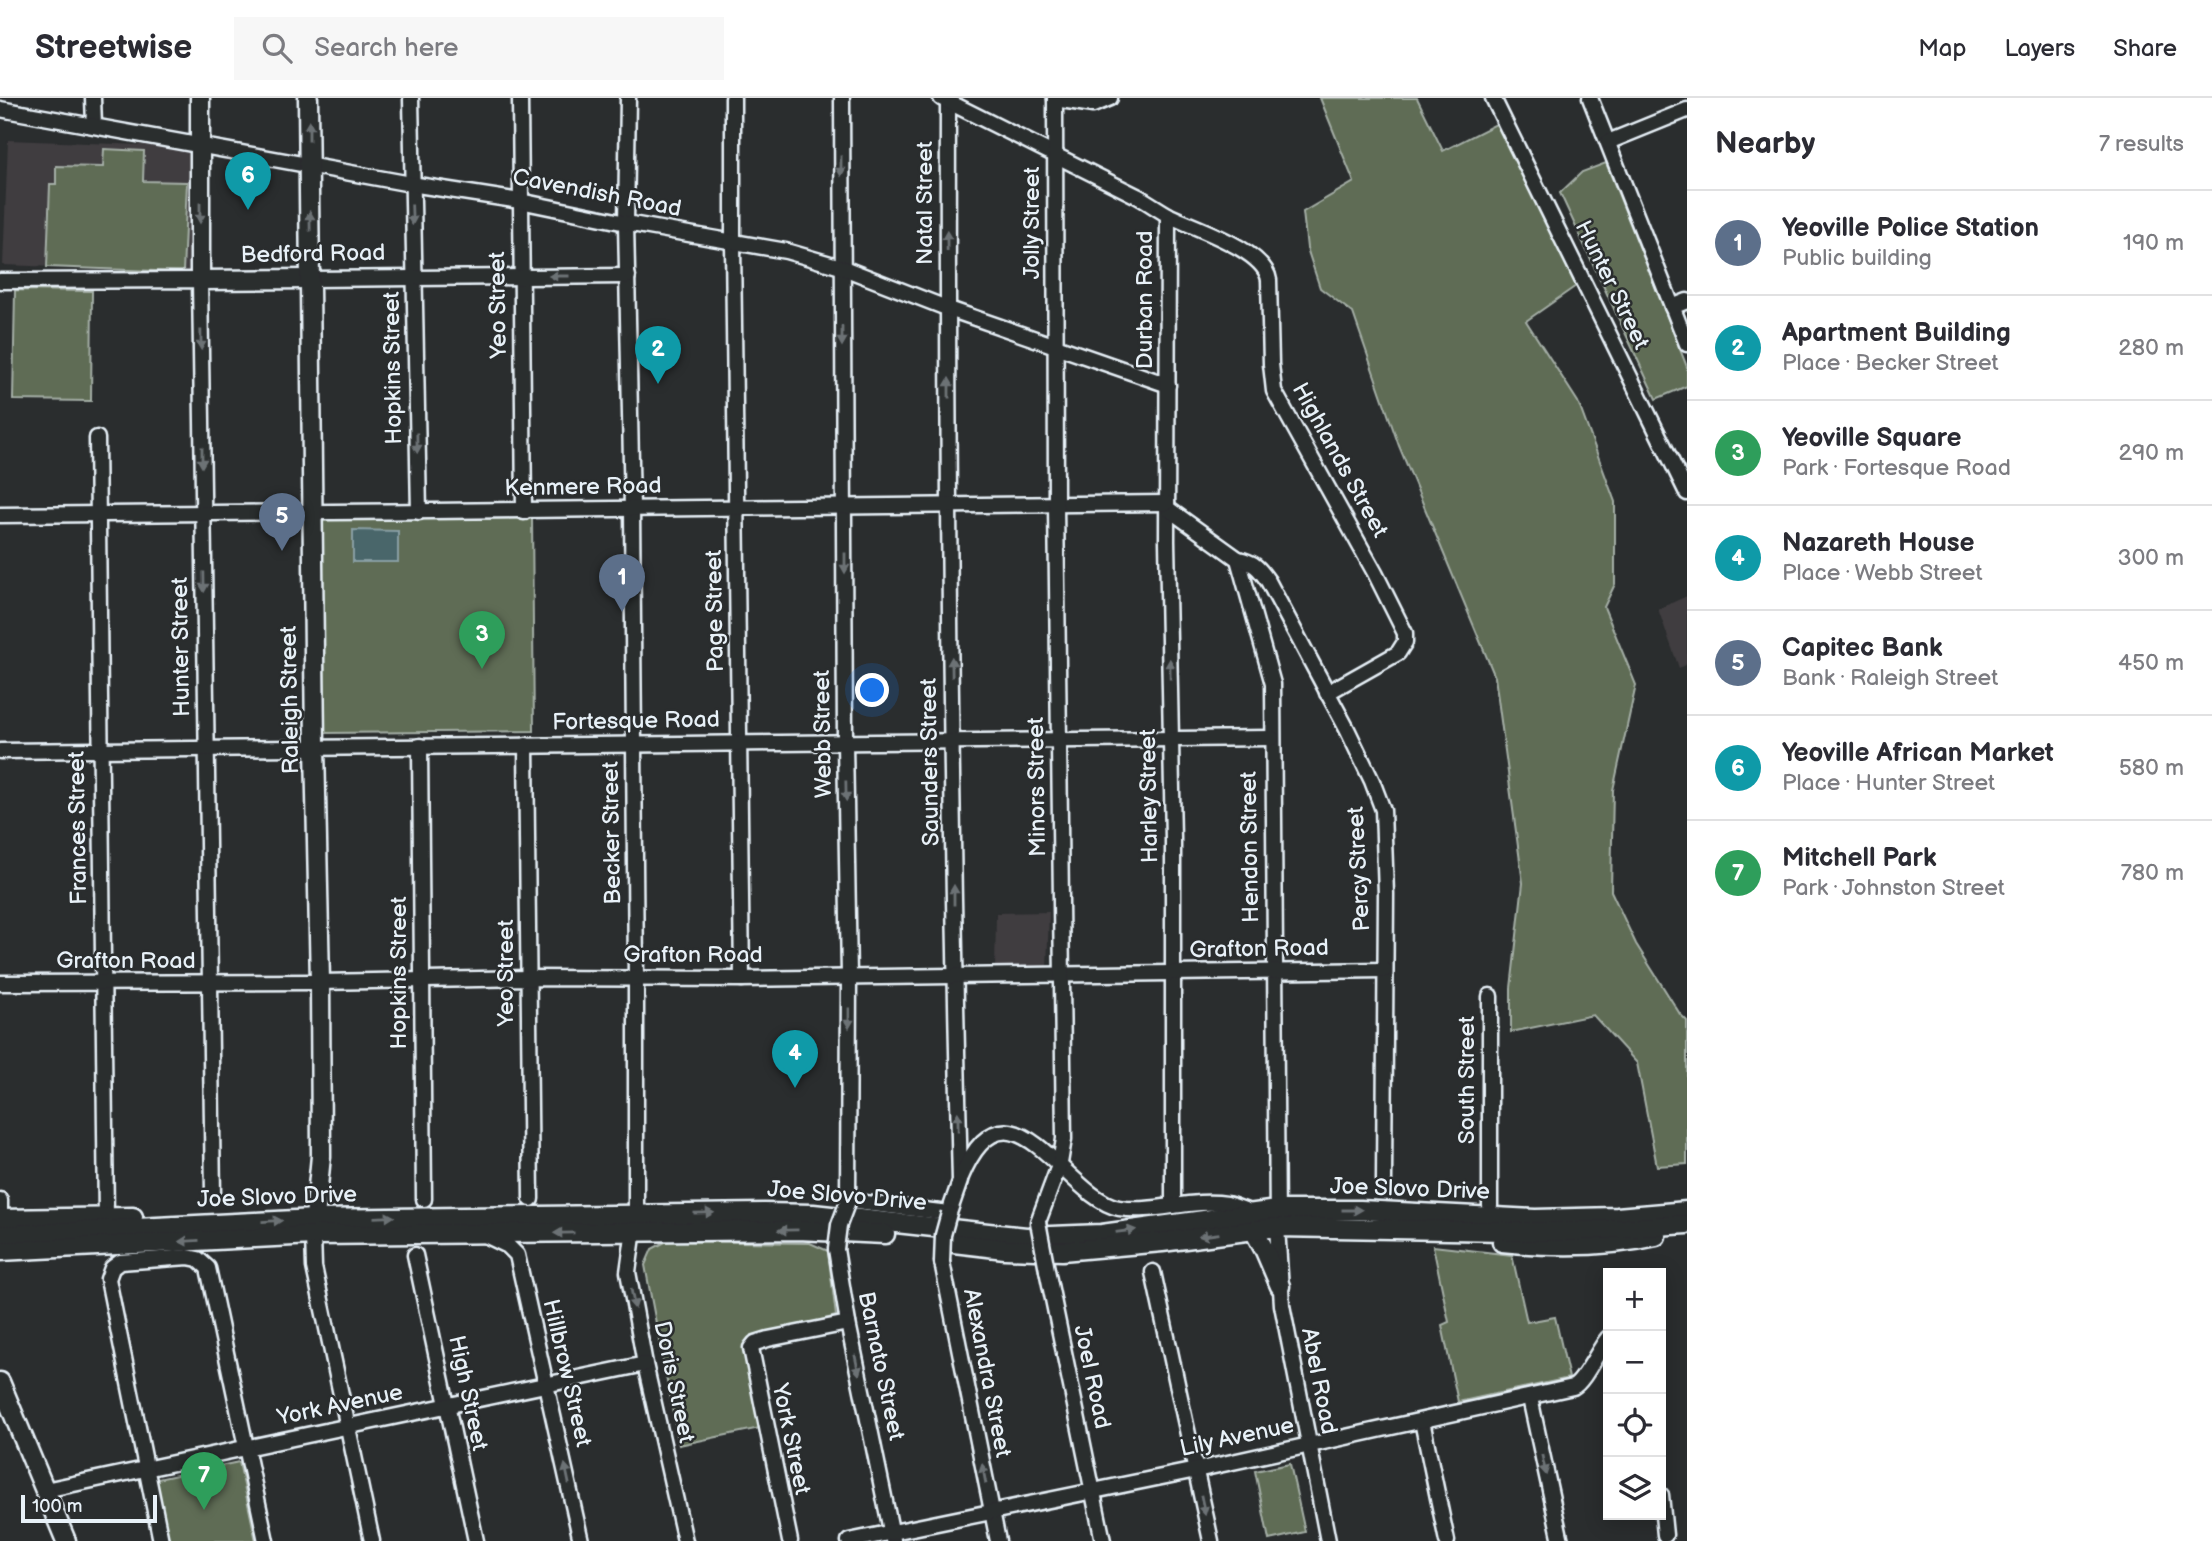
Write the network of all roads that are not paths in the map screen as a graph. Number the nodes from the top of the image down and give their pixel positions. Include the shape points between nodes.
1 (93, 98) edge
2 (200, 98) edge
3 (308, 98) edge
4 (411, 98) edge
5 (520, 98) edge
6 (628, 98) edge
7 (733, 98) edge
8 (842, 98) edge
9 (1055, 98) edge
10 (1110, 98) edge
11 (1493, 98) edge
12 (1590, 98) edge
13 (946, 99) edge
14 (0, 109) edge
15 (1687, 110) edge
16 (94, 125) junction
17 (1608, 142) junction
18 (201, 146) junction
19 (1054, 155) junction
20 (309, 164) junction
21 (411, 184) junction
22 (520, 201) junction
23 (1168, 215) junction
24 (626, 223) junction
25 (733, 243) junction
26 (841, 267) junction
27 (521, 276) junction
28 (628, 276) junction
29 (414, 277) junction
30 (311, 279) junction
31 (200, 280) junction
32 (0, 281) edge
33 (1687, 301) edge
34 (1672, 307) junction
35 (948, 309) junction
36 (1687, 344) edge
37 (1055, 347) junction
38 (1168, 385) junction
39 (97, 438) dead end
40 (1687, 494) edge
41 (1056, 505) junction
42 (1167, 505) junction
43 (950, 506) junction
44 (737, 508) junction
45 (845, 508) junction
46 (632, 509) junction
47 (312, 511) junction
48 (419, 512) junction
49 (524, 512) junction
50 (203, 513) junction
51 (98, 514) junction
52 (0, 515) edge
53 (1238, 559) junction
54 (1327, 693) junction
55 (1171, 737) junction
56 (1272, 738) junction
57 (1059, 740) junction
58 (740, 742) junction
59 (845, 742) junction
60 (953, 742) junction
61 (634, 743) junction
62 (526, 745) junction
63 (315, 746) junction
64 (420, 746) junction
65 (207, 747) junction
66 (100, 750) junction
67 (0, 751) edge
68 (1385, 970) junction
69 (1173, 973) junction
70 (1274, 973) junction
71 (1063, 974) junction
72 (955, 975) junction
73 (849, 976) junction
74 (529, 978) junction
75 (636, 978) junction
76 (742, 979) junction
77 (421, 980) junction
78 (320, 982) junction
79 (0, 983) edge
80 (103, 984) junction
81 (209, 984) junction
82 (1490, 996) dead end
83 (1060, 1166) junction
84 (962, 1176) junction
85 (1384, 1180) dead end
86 (213, 1195) dead end
87 (424, 1199) dead end
88 (531, 1199) dead end
89 (0, 1200) edge
90 (848, 1201) junction
91 (1173, 1206) junction
92 (1687, 1210) edge
93 (949, 1213) junction
94 (106, 1217) junction
95 (1491, 1218) junction
96 (0, 1219) edge
97 (1277, 1219) junction
98 (1253, 1221) junction
99 (212, 1223) junction
100 (1038, 1223) joint
101 (634, 1224) junction
102 (1687, 1224) edge
103 (314, 1227) junction
104 (1687, 1229) edge
105 (1448, 1231) junction
106 (483, 1234) junction
107 (0, 1235) edge
108 (0, 1251) edge
109 (415, 1255) dead end
110 (1153, 1272) dead end
111 (1280, 1286) junction
112 (848, 1323) junction
113 (1603, 1346) edge
114 (645, 1364) junction
115 (0, 1382) edge
116 (547, 1385) junction
117 (1530, 1398) junction
118 (448, 1406) junction
119 (1422, 1421) junction
120 (347, 1427) junction
121 (1308, 1445) junction
122 (247, 1448) junction
123 (1196, 1469) junction
124 (147, 1470) junction
125 (45, 1490) junction
126 (1093, 1490) junction
127 (992, 1511) junction
128 (1661, 1520) edge
129 (1664, 1520) edge
130 (893, 1536) edge
131 (1666, 1538) edge
132 (66, 1541) edge
133 (161, 1541) edge
134 (266, 1541) edge
135 (372, 1541) edge
136 (476, 1541) edge
137 (581, 1541) edge
138 (685, 1541) edge
139 (790, 1541) edge
140 (849, 1541) edge
141 (998, 1541) edge
142 (1103, 1541) edge
143 (1211, 1541) edge
144 (1328, 1541) edge
145 (1447, 1541) edge
146 (1561, 1541) edge

1 - 16 street
2 - 18 main road, Hunter Street
20 -> 3 main road, Raleigh Street
4 - 21 street, Hopkins Street
5 - 22 street, Yeo Street
6 - 24 street, Becker Street
7 - 25 street, Page Street
8 -> 26 street, Webb Street
9 - 10 street via 1093,105
9 - 19 street, Jolly Street
11 - 40 street, Hunter Street
12 - 17 street
13 - 19 street, Highlands Street
35 -> 13 street, Natal Street
14 - 16 street, Cavendish Road
15 - 17 street
16 - 18 street, Cavendish Road
17 - 34 street
18 - 20 street, Cavendish Road
18 -> 31 main road, Hunter Street
19 - 23 street, Highlands Street
19 - 37 street, Jolly Street
20 - 21 street, Cavendish Road
30 -> 20 main road, Raleigh Street
21 - 22 street, Cavendish Road
21 -> 29 street, Hopkins Street
22 - 24 street, Cavendish Road
22 - 27 street, Yeo Street
23 - 38 street, Durban Road
23 - 54 street, Highlands Street via 1238,247 1266,269 1274,391 1405,633 1398,653
24 - 25 street, Cavendish Road
24 - 28 street, Becker Street
25 - 26 street, Cavendish Road via 786,251
25 - 44 street, Page Street
26 - 35 street, Cavendish Road
26 -> 45 street, Webb Street
28 -> 27 street, Bedford Road
27 - 29 street, Bedford Road
27 - 49 street, Yeo Street
28 - 46 street, Becker Street
29 - 30 street, Bedford Road
29 -> 48 street, Hopkins Street
30 - 31 main road, Bedford Road
30 - 47 main road, Raleigh Street
31 - 32 street, Bedford Road
31 -> 50 street, Hunter Street
33 - 34 street
34 - 36 street
35 - 37 street, Cavendish Road
43 -> 35 street, Saunders Street
37 - 38 street, Cavendish Road
37 - 41 street, Minors Street
38 - 42 street, Harley Street
39 - 51 street, Frances Street
41 - 42 street, Kenmere Road
41 - 43 street, Kenmere Road
41 - 57 street, Minors Street
42 - 53 street
55 -> 42 street, Harley Street
43 - 45 street, Kenmere Road
60 -> 43 street, Saunders Street
44 - 45 street, Kenmere Road
44 - 46 street, Kenmere Road
44 - 58 street, Page Street
45 -> 59 street, Webb Street
46 - 49 street, Kenmere Road
46 - 61 street, Becker Street
47 - 48 street, Kenmere Road
47 - 50 street, Kenmere Road
47 - 63 main road, Raleigh Street
48 - 49 street, Kenmere Road
50 - 51 street, Kenmere Road
50 -> 65 street, Hunter Street
51 - 52 street, Kenmere Road
51 - 66 street, Frances Street
53 - 54 street, Percy Street via 1258,566 1269,581
53 - 56 street, Hendon Street via 1271,673
54 - 68 street, Percy Street via 1373,781 1383,810
55 - 56 street, Fortesque Road
55 - 57 street, Fortesque Road
55 - 69 street, Harley Street
56 - 70 street, Hendon Street
57 - 60 street, Fortesque Road
57 - 71 street, Minors Street
58 - 59 street, Fortesque Road
58 - 61 street, Fortesque Road
58 - 76 street, Page Street
59 - 60 street, Fortesque Road
59 -> 73 street, Webb Street
72 -> 60 street, Saunders Street
61 - 62 street, Fortesque Road
61 - 75 street, Becker Street
62 - 64 street, Fortesque Road
62 - 74 street, Yeo Street
63 - 64 street, Fortesque Road
63 - 65 street, Fortesque Road
63 - 78 main road, Raleigh Street
64 - 77 street, Hopkins Street
65 - 66 street, Fortesque Road
65 - 81 street, Hunter Street
66 - 67 street, Fortesque Road
66 - 80 street, Frances Street
68 - 70 street, Grafton Road
68 - 85 street, Percy Street
69 - 70 street, Grafton Road
69 - 71 street, Grafton Road
69 - 91 street, Harley Street
70 - 97 street, Hendon Street
71 - 72 street, Grafton Road
71 - 83 street, Minors Street via 1064,1139
72 - 73 street, Grafton Road
84 -> 72 street, Saunders Street
73 - 76 street, Grafton Road
73 -> 90 street, Webb Street
74 - 75 street, Grafton Road
74 - 77 street, Grafton Road
74 - 88 street, Yeo Street
75 - 76 street, Grafton Road
75 - 101 street, Becker Street
77 - 78 street, Grafton Road
77 - 87 street, Hopkins Street
78 - 81 street, Grafton Road
78 - 103 main road, Raleigh Street via 321,1156
79 - 80 street, Grafton Road
80 - 81 street, Grafton Road
80 - 94 street, Frances Street
81 - 86 street, Hunter Street
82 - 95 street, South Street
83 - 84 street via 1005,1139 990,1144
83 - 91 street via 1112,1206
83 - 100 street, Minors Street
84 - 93 street, Saunders Street
89 - 96 street
90 - 93 street
90 - 112 street, Barnato Street, bridge via 836,1249
91 - 98 street via 1228,1205
92 - 95 main road, Joe Slovo Drive via 1591,1218
127 -> 93 street, Alexandra Street, bridge via 942,1262
94 - 96 main road
94 - 99 main road via 207,1216
97 -> 95 main road, Joe Slovo Drive via 1360,1210
95 - 102 main road, Joe Slovo Drive via 1587,1232
95 - 105 main road, Joe Slovo Drive
97 - 98 main road, Joe Slovo Drive
97 - 105 main road, Joe Slovo Drive via 1338,1227
97 - 111 street, Abel Road
98 - 101 main road, Joe Slovo Drive via 1113,1247 1040,1251 839,1230
98 - 111 main road
99 -> 103 main road, Joe Slovo Drive
99 - 107 main road, Joe Slovo Drive
100 - 126 street, Joel Road, bridge
103 -> 101 main road, Joe Slovo Drive
101 -> 106 main road, Joe Slovo Drive
101 -> 114 street, Doris Street via 628,1272
103 - 106 main road, Joe Slovo Drive
103 -> 108 main road, Joe Slovo Drive
103 - 120 street via 314,1268
104 - 105 main road via 1634,1241 1584,1245 1485,1241
106 - 116 street, Hillbrow Street via 517,1255
109 - 118 street, High Street
110 - 123 street
111 - 121 street, Abel Road
112 -> 130 street, Barnato Street
112 - 139 street, York Street via 752,1346
113 - 117 street, Lily Avenue via 1577,1386
114 - 116 street, York Avenue
114 - 138 street, Doris Street
115 - 125 main road
116 - 118 street, York Avenue
137 -> 116 street, Hillbrow Street
117 - 119 street, Lily Avenue
117 -> 146 street
118 - 120 street, York Avenue
118 - 136 street, High Street
119 - 121 street, Lily Avenue
119 - 145 street
120 - 122 street, York Avenue
120 - 135 street
121 - 123 street, Lily Avenue
121 - 144 street, Abel Road
122 - 124 street, York Avenue
122 - 124 street via 206,1265 188,1257 125,1261 112,1268 108,1286
122 - 134 street
123 - 126 street, Lily Avenue
123 -> 143 street
124 - 125 street, York Avenue
124 - 133 street
125 - 132 main road
126 - 127 street, Lily Avenue
126 - 142 street, Joel Road
127 - 130 street, Lily Avenue
127 - 141 street, Alexandra Street
128 - 131 street
129 - 131 street
130 - 140 street, Lily Avenue

